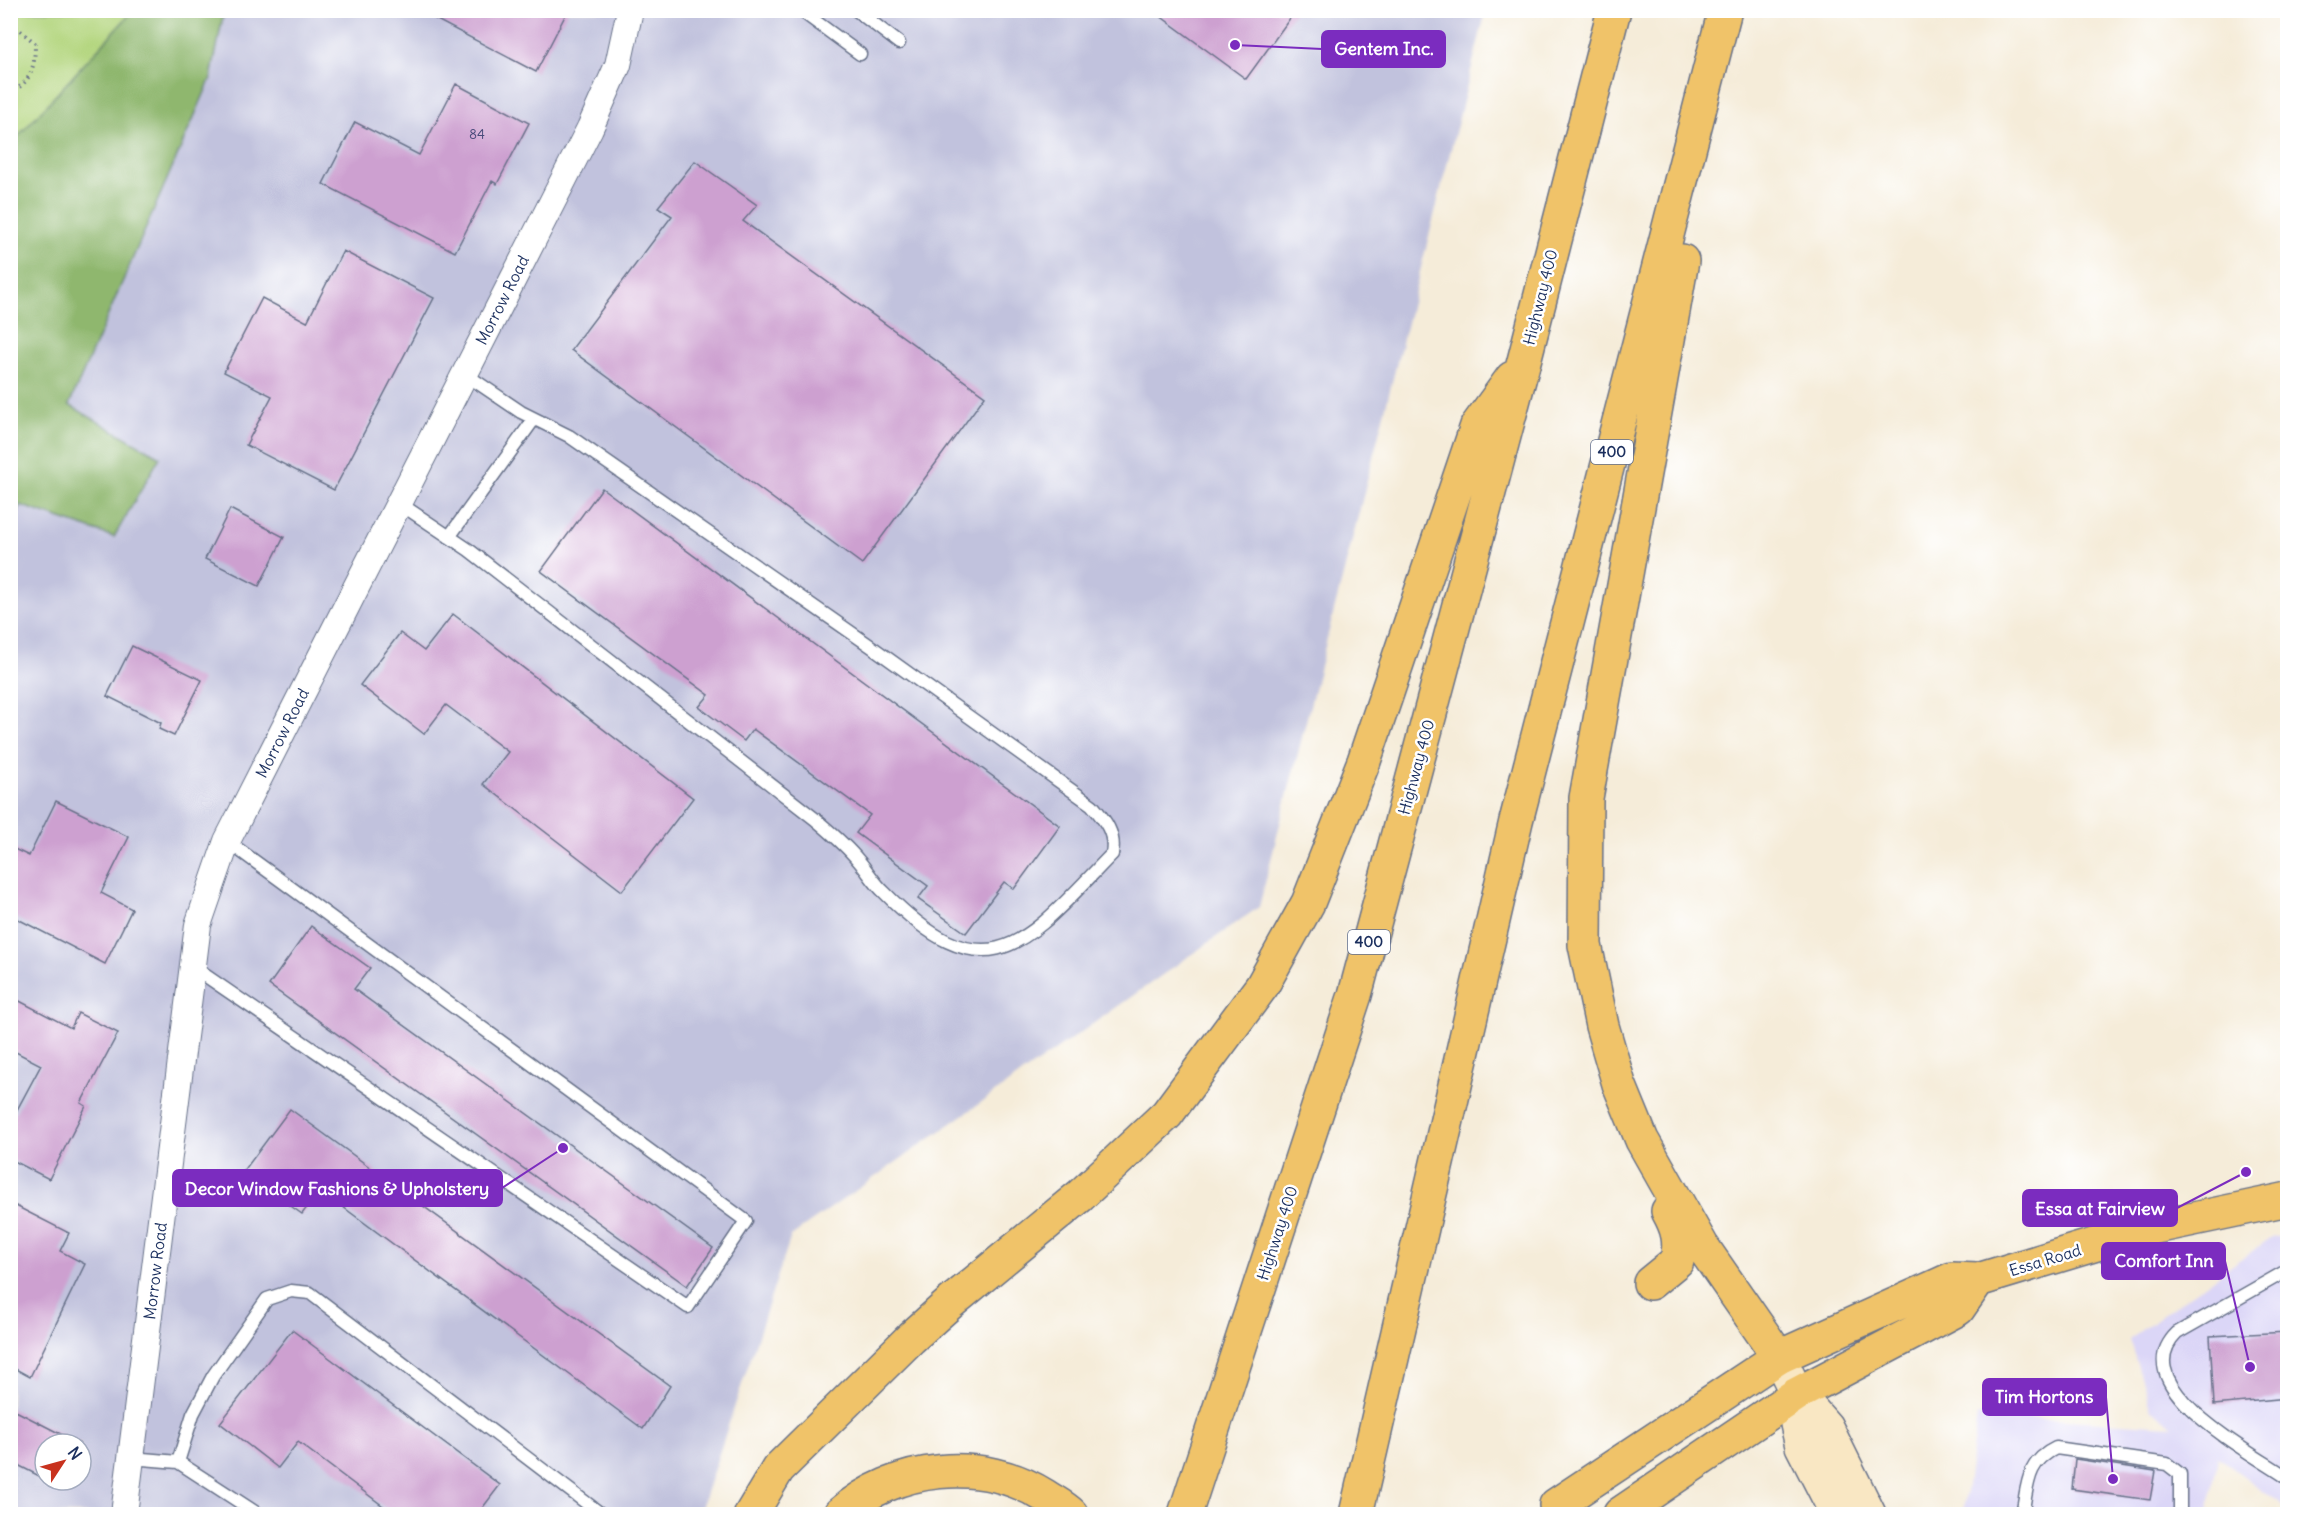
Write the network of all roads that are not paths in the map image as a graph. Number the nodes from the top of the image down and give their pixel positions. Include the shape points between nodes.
1 (630, 10) edge
2 (856, 10) edge
3 (1614, 10) edge
4 (1725, 10) edge
5 (807, 13) edge
6 (899, 43) dead end
7 (860, 54) dead end
8 (1708, 84) junction
9 (1524, 362) junction
10 (465, 374) junction
11 (534, 419) junction
12 (399, 503) junction
13 (449, 537) junction
14 (227, 841) junction
15 (193, 967) junction
16 (1642, 1140) junction
17 (2288, 1199) edge
18 (2286, 1272) edge
19 (1978, 1280) junction
20 (1650, 1283) dead end
21 (1779, 1357) junction
22 (1797, 1394) junction
23 (131, 1458) junction
24 (178, 1462) junction
25 (2288, 1478) edge
26 (2181, 1509) edge
27 (1549, 1510) edge
28 (124, 1515) edge
29 (258, 1515) edge
30 (601, 1515) edge
31 (751, 1515) edge
32 (840, 1515) edge
33 (1071, 1515) edge
34 (1185, 1515) edge
35 (1356, 1515) edge
36 (1620, 1515) edge
37 (1837, 1515) edge
38 (1869, 1515) edge
39 (2022, 1515) edge

1 - 10 street, Morrow Road via 618,65 590,128
2 - 6 lane
3 - 9 main road, Highway 400 / 400
4 - 8 main road, 400
5 - 7 lane
8 - 16 main road via 1681,267 1586,798 1585,945 1602,1026 1619,1084
8 - 35 main road, 400 via 1516,821
9 - 31 main road via 1477,426 1364,761 1308,903 1262,986 1167,1114 1080,1196 911,1338 778,1469
9 - 34 main road, Highway 400 / 400 via 1355,995
10 - 11 lane
10 - 12 street, Morrow Road
11 - 13 lane
11 - 13 lane via 579,442 1092,806 1110,831 1112,854 1041,927 1008,947 979,952 958,948 927,929 883,892 860,861 824,827
12 - 13 lane
12 - 14 street, Morrow Road
14 - 15 street, Morrow Road via 198,925
14 - 15 lane via 746,1221 688,1307
15 - 23 street, Morrow Road
16 - 20 main road via 1646,1174 1672,1220 1680,1244 1677,1261
16 - 21 main road via 1702,1246
17 - 19 main road, Essa Road via 2146,1229
18 - 25 lane via 2177,1333 2166,1344 2162,1357 2175,1391 2192,1412
19 - 21 main road, Essa Road via 1952,1279
19 - 22 main road via 1958,1309
21 - 22 street
21 - 27 main road, Essa Road
22 - 36 main road
22 - 37 street via 1802,1446
22 - 38 street via 1826,1427
23 - 24 lane
23 - 28 street, Morrow Road
24 - 29 lane
24 - 30 lane via 193,1414 213,1376 267,1299 291,1291 310,1293
26 - 39 lane via 2180,1474 2167,1464 2056,1448 2033,1464
32 - 33 main road via 869,1491 900,1479 952,1470 994,1473 1028,1485

